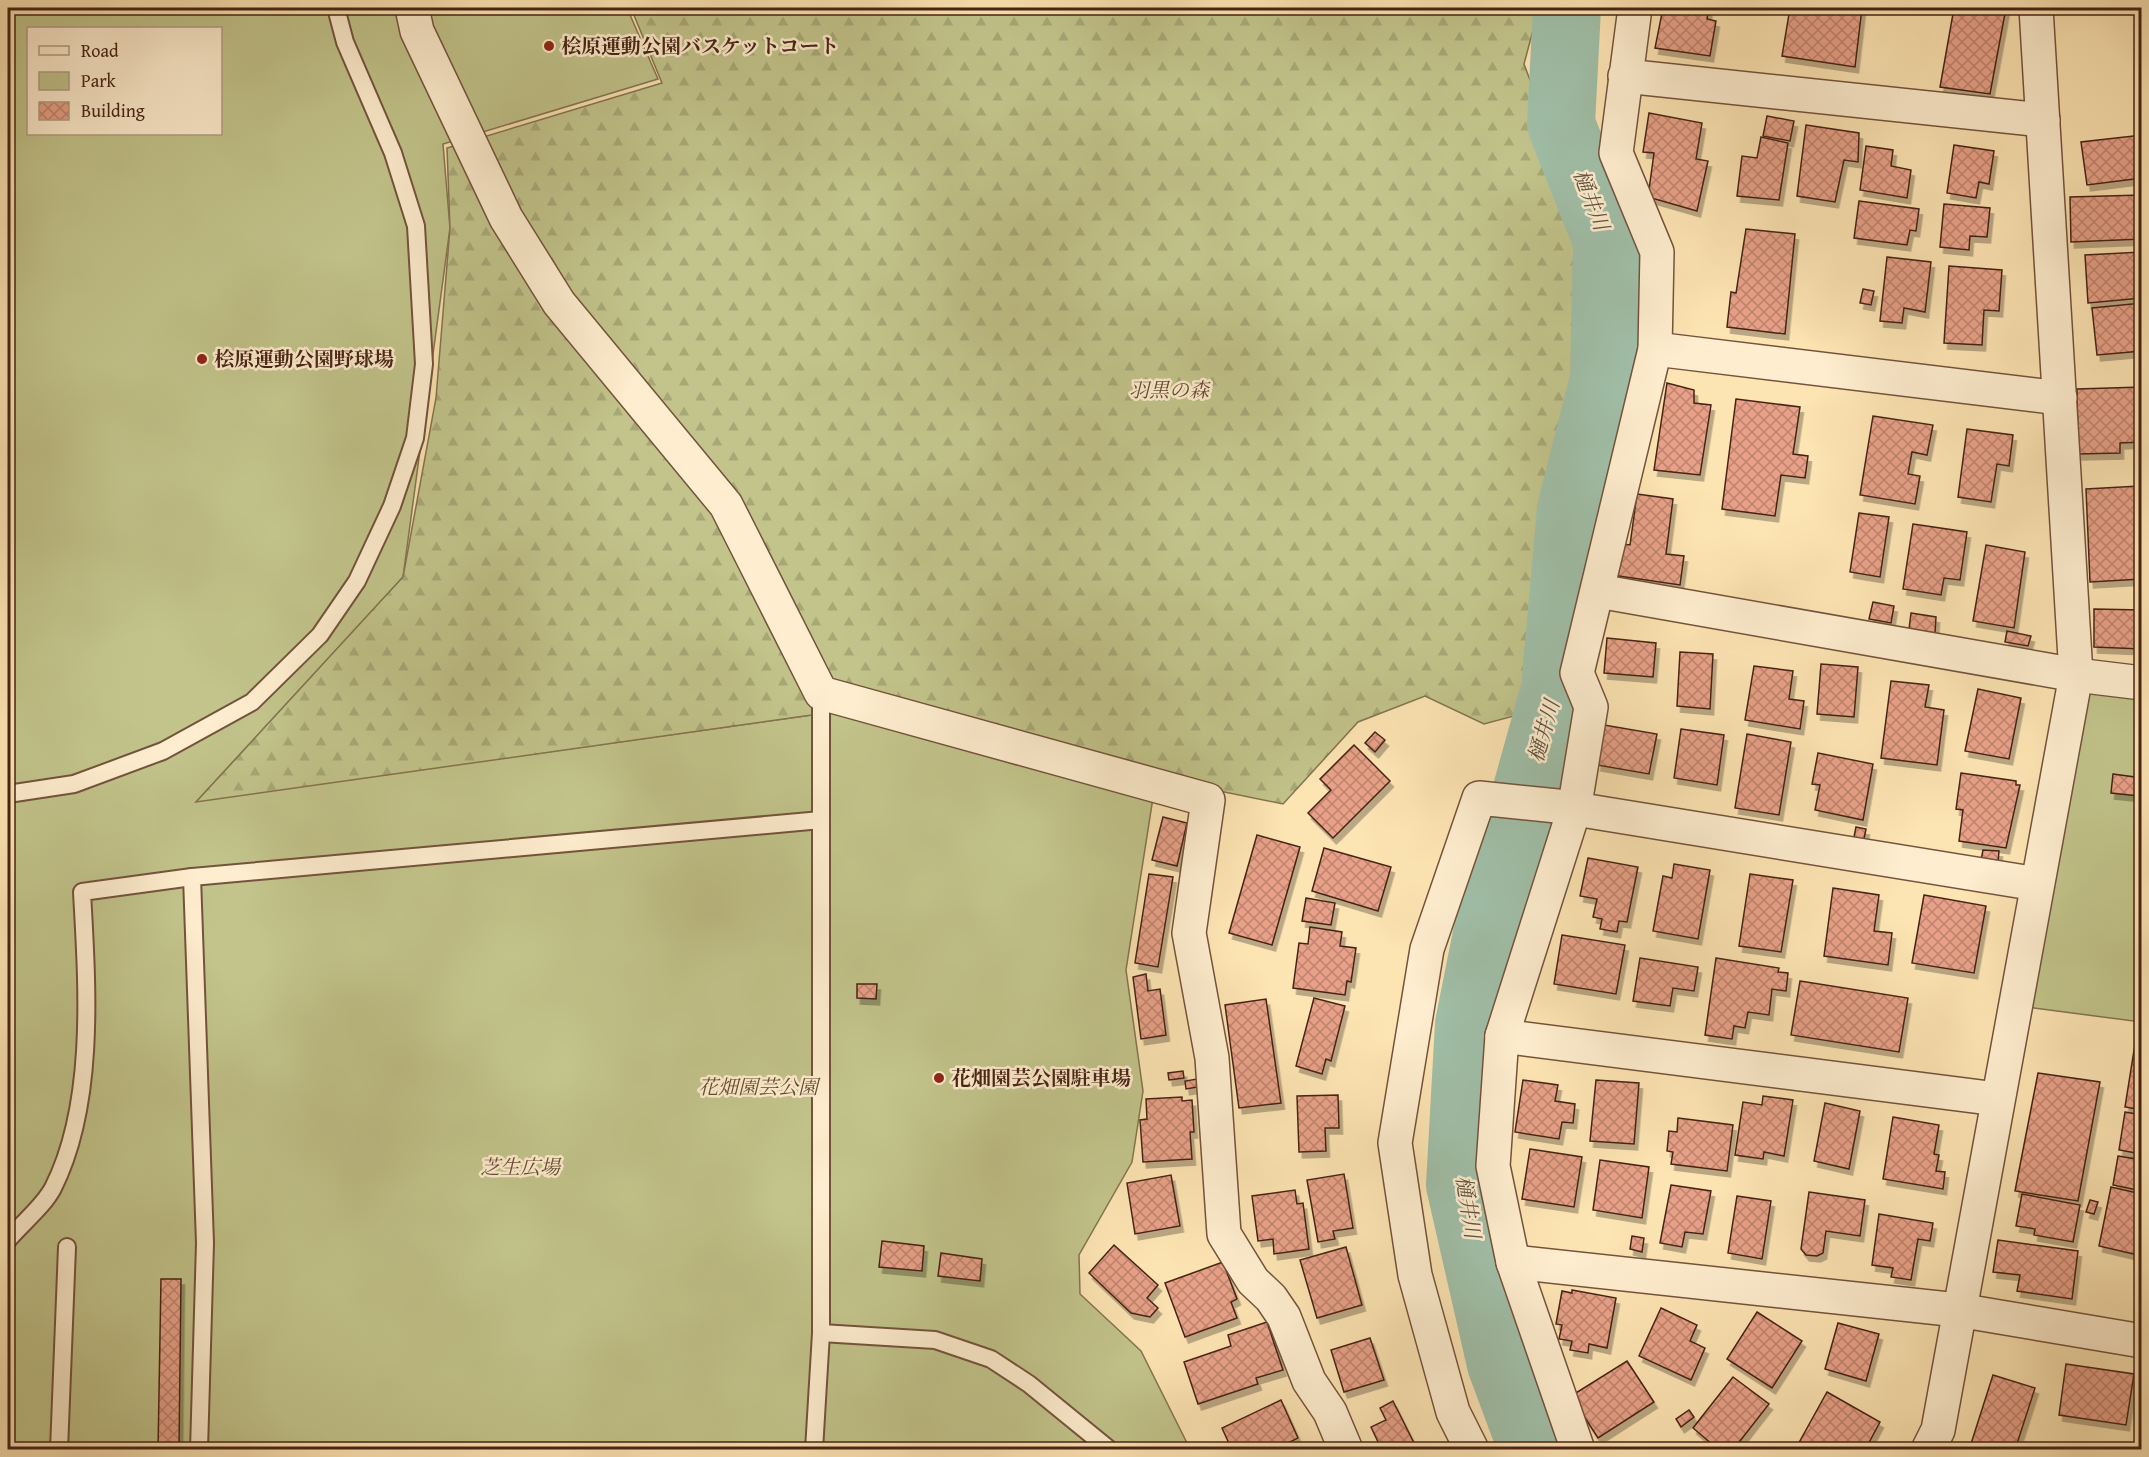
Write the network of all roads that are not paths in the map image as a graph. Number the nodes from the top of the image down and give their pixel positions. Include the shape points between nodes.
1 (336, 8) edge
2 (412, 8) edge
3 (1635, 8) edge
4 (2036, 8) edge
5 (1625, 76) junction
6 (2043, 120) junction
7 (1655, 349) junction
8 (2060, 398) junction
9 (1598, 591) junction
10 (2076, 675) junction
11 (2142, 683) edge
12 (821, 693) junction
13 (8, 795) edge
14 (1565, 808) junction
15 (821, 820) junction
16 (192, 877) junction
17 (2037, 884) junction
18 (1502, 1036) junction
19 (1997, 1099) junction
20 (8, 1240) edge
21 (67, 1247) dead end
22 (1513, 1262) junction
23 (1958, 1310) junction
24 (820, 1333) junction
25 (2142, 1341) edge
26 (59, 1449) edge
27 (200, 1449) edge
28 (814, 1449) edge
29 (1110, 1449) edge
30 (1346, 1449) edge
31 (1472, 1449) edge
32 (1578, 1449) edge
33 (1928, 1449) edge

1 - 13 lane via 345,42 393,153 416,226 424,364 415,438 392,506 357,581 320,635 252,702 163,752 74,784
2 - 12 street via 417,31 506,218 559,303 726,505
3 - 5 street
4 - 6 street
5 - 6 street
5 - 7 street via 1616,153 1657,252
6 - 8 street
7 - 8 street
7 - 9 street
8 - 10 street
9 - 10 street
9 - 14 street via 1576,673 1591,707
10 - 11 street
10 - 17 street
12 - 15 lane
12 - 30 street via 1208,800 1189,933 1212,1058 1224,1234 1253,1281 1284,1317 1309,1381 1330,1412
14 - 17 street
14 - 18 street
14 - 31 street via 1479,798 1427,949 1395,1143 1415,1275 1453,1412
15 - 16 lane
15 - 24 lane
16 - 20 lane via 82,892 88,1018 74,1134 52,1190
16 - 27 lane via 205,1244
17 - 19 street
18 - 19 street
18 - 22 street via 1493,1166
19 - 23 street
21 - 26 lane
22 - 23 street
22 - 32 street
23 - 25 street
23 - 33 street via 1938,1430
24 - 28 lane
24 - 29 lane via 935,1340 991,1359

